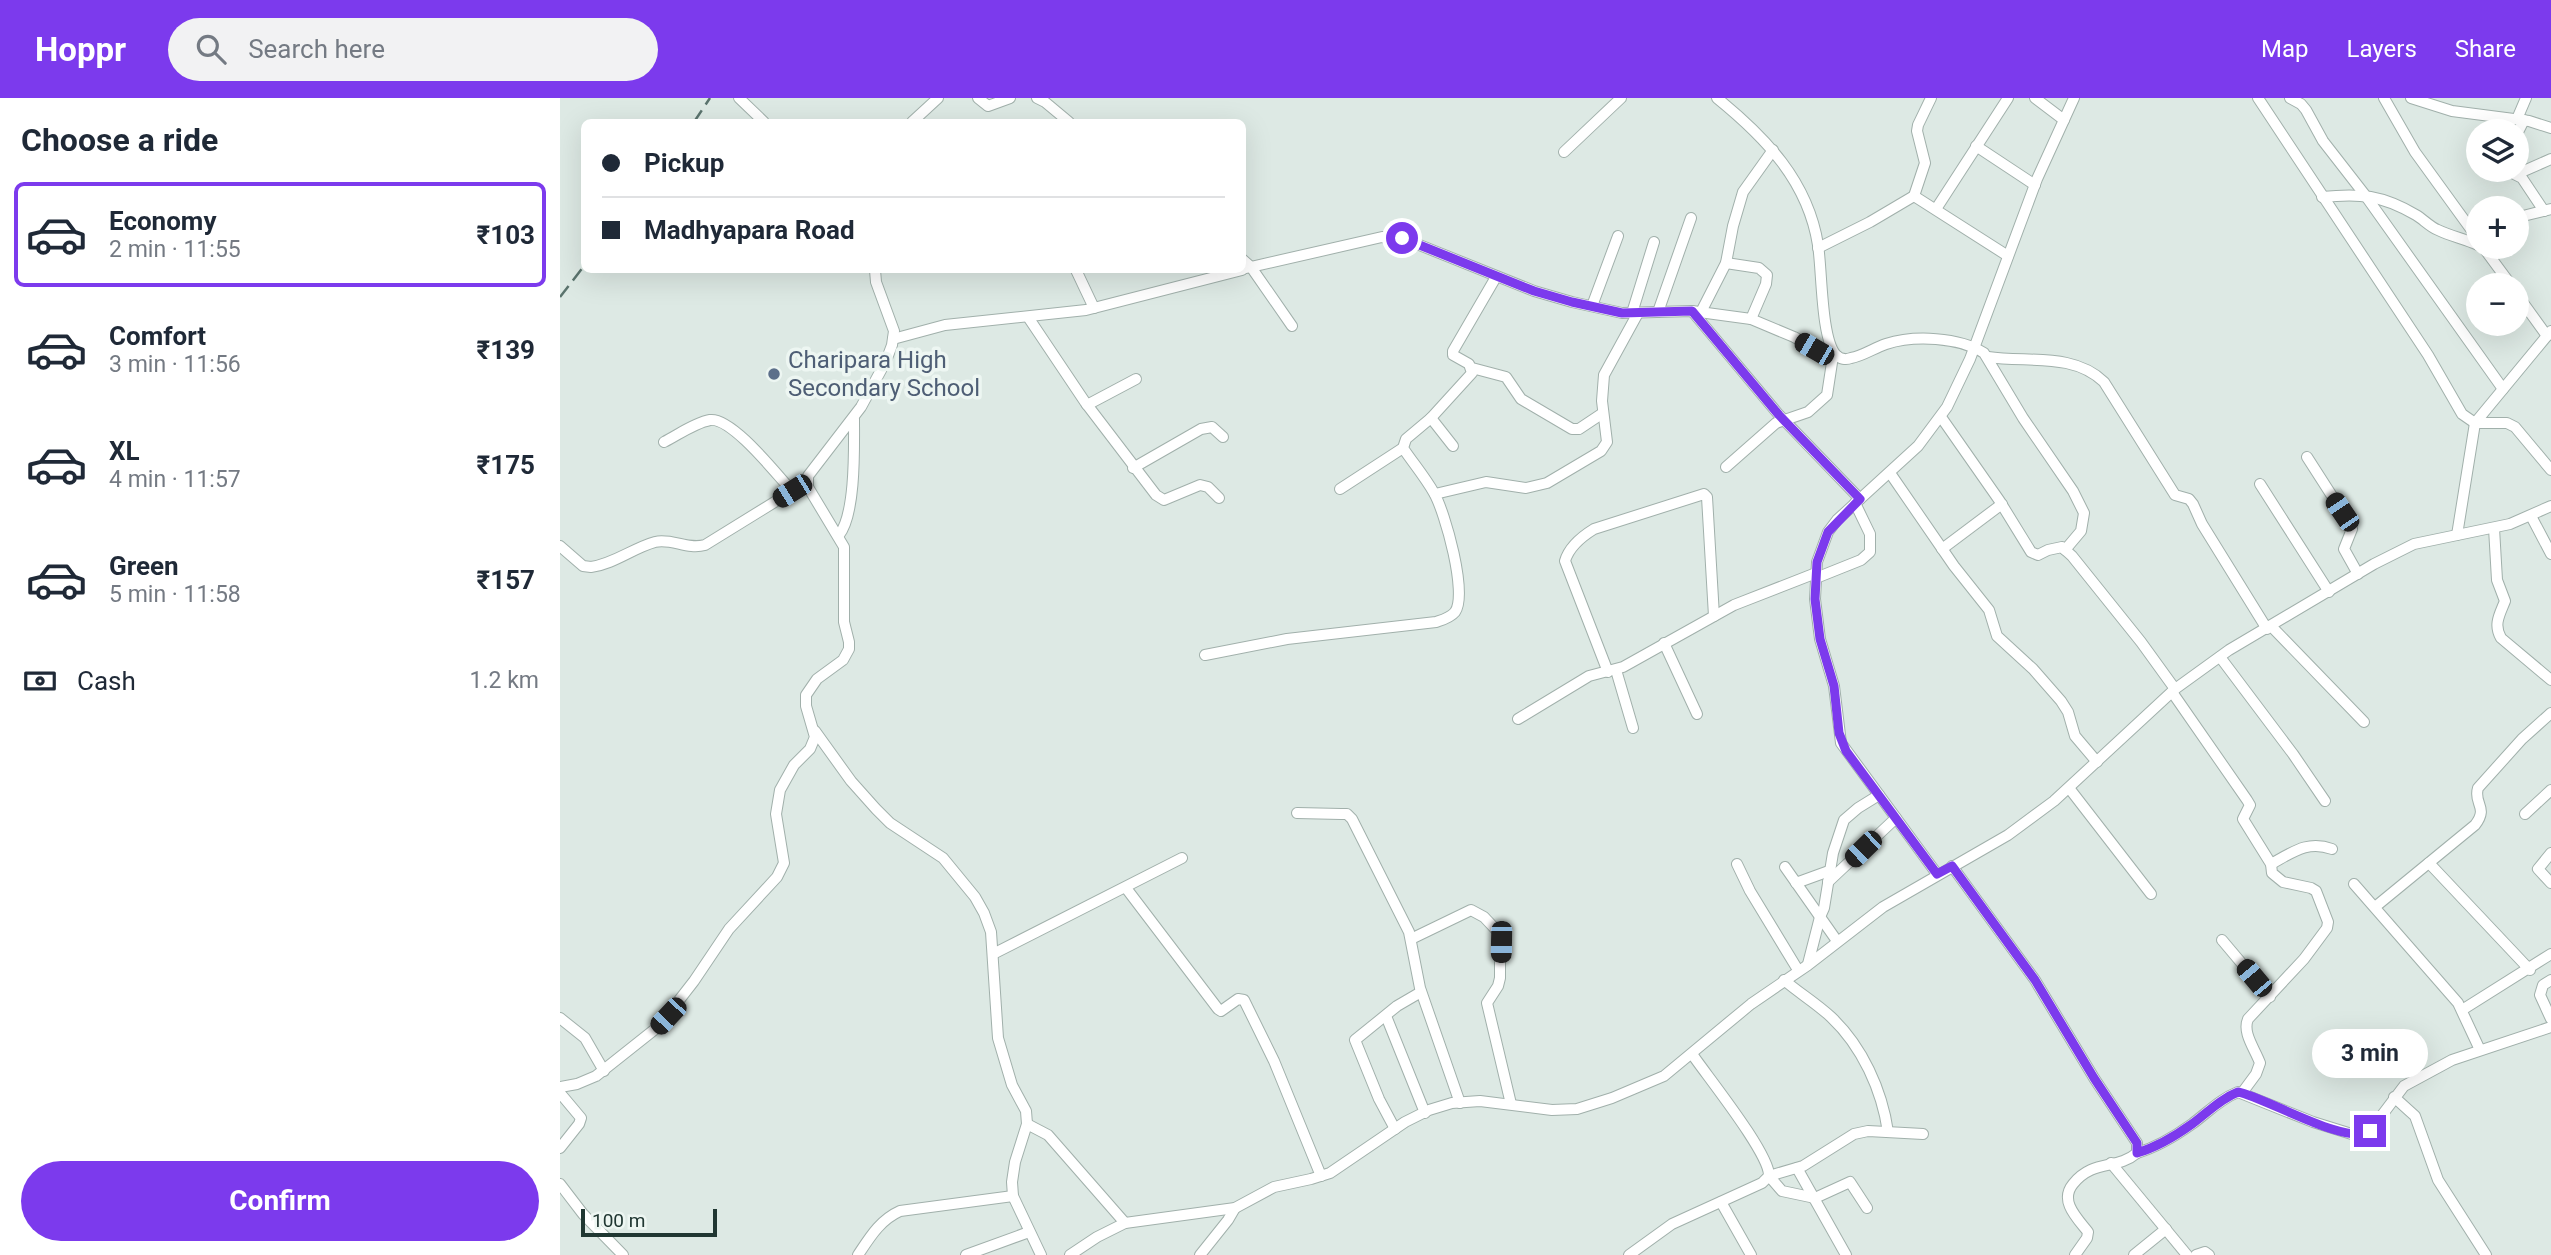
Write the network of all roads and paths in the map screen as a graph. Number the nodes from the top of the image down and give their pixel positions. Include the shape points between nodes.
1 (739, 98) edge
2 (938, 98) edge
3 (978, 98) edge
4 (1010, 98) edge
5 (1037, 98) edge
6 (1621, 98) edge
7 (1717, 98) edge
8 (1931, 98) edge
9 (2008, 98) edge
10 (2035, 98) edge
11 (2074, 98) edge
12 (2258, 98) edge
13 (2290, 98) edge
14 (2384, 98) edge
15 (2411, 98) edge
16 (2526, 98) edge
17 (761, 119) edge
18 (915, 119) edge
19 (1065, 119) edge
20 (2520, 119) joint
21 (2064, 120) junction
22 (2529, 122) edge
23 (2551, 128) edge
24 (1976, 146) junction
25 (1773, 150) junction
26 (1564, 152) dead end
27 (2551, 159) edge
28 (2529, 169) edge
29 (2524, 182) edge
30 (2035, 185) junction
31 (2365, 195) junction
32 (1914, 196) junction
33 (2322, 197) junction
34 (1936, 209) junction
35 (2547, 210) edge
36 (2529, 214) edge
37 (1691, 218) dead end
38 (2466, 224) edge
39 (1618, 236) dead end
40 (2466, 240) edge
41 (1654, 242) dead end
42 (1818, 248) junction
43 (2008, 256) junction
44 (1726, 263) junction
45 (1246, 269) edge
46 (1246, 270) edge
47 (875, 273) edge
48 (1077, 273) edge
49 (1230, 273) edge
50 (1496, 277) junction
51 (1592, 306) junction
52 (1094, 308) junction
53 (2529, 309) edge
54 (1658, 312) junction
55 (1697, 312) junction
56 (1635, 313) junction
57 (1028, 317) junction
58 (1751, 319) junction
59 (1292, 326) dead end
60 (2549, 333) edge
61 (893, 339) junction
62 (1974, 348) junction
63 (1835, 356) junction
64 (1988, 357) junction
65 (1472, 368) junction
66 (1136, 379) dead end
67 (2503, 389) junction
68 (1087, 405) junction
69 (1603, 413) junction
70 (1941, 417) junction
71 (854, 418) junction
72 (1431, 418) junction
73 (1784, 420) junction
74 (2475, 423) junction
75 (1223, 437) dead end
76 (664, 442) dead end
77 (1453, 446) dead end
78 (1403, 448) junction
79 (2307, 457) dead end
80 (1726, 467) dead end
81 (1133, 468) junction
82 (2551, 470) edge
83 (1890, 473) junction
84 (807, 482) junction
85 (2260, 484) dead end
86 (1340, 489) dead end
87 (792, 491) junction
88 (1435, 494) junction
89 (1219, 498) dead end
90 (1857, 501) junction
91 (2002, 504) junction
92 (2551, 506) edge
93 (2531, 516) junction
94 (2494, 528) junction
95 (839, 535) junction
96 (2457, 535) junction
97 (560, 546) edge
98 (1942, 549) junction
99 (2065, 550) junction
100 (2551, 554) edge
101 (2358, 574) junction
102 (1816, 575) junction
103 (2329, 592) junction
104 (1714, 616) junction
105 (2269, 627) junction
106 (1664, 643) junction
107 (1205, 655) dead end
108 (2220, 657) junction
109 (1612, 671) junction
110 (2551, 680) edge
111 (2174, 691) junction
112 (2551, 713) edge
113 (1698, 714) dead end
114 (1518, 719) dead end
115 (2364, 722) dead end
116 (1633, 728) dead end
117 (815, 730) junction
118 (2097, 762) junction
119 (2069, 788) junction
120 (2551, 790) edge
121 (1879, 795) junction
122 (2325, 801) dead end
123 (1297, 813) dead end
124 (2525, 814) dead end
125 (1896, 818) junction
126 (2332, 849) dead end
127 (2551, 852) edge
128 (1182, 858) dead end
129 (2429, 863) junction
130 (1737, 864) dead end
131 (2272, 864) junction
132 (1952, 866) junction
133 (1785, 867) dead end
134 (1829, 871) junction
135 (1937, 874) junction
136 (1828, 882) junction
137 (1797, 883) junction
138 (2551, 883) edge
139 (2354, 884) dead end
140 (1126, 888) junction
141 (2151, 894) dead end
142 (2375, 906) junction
143 (1820, 917) junction
144 (1411, 939) junction
145 (2222, 940) dead end
146 (1838, 941) junction
147 (993, 954) junction
148 (2551, 954) edge
149 (1803, 967) junction
150 (2530, 970) junction
151 (1784, 979) junction
152 (2551, 980) edge
153 (1421, 992) junction
154 (2270, 997) junction
155 (2462, 1010) junction
156 (1386, 1016) junction
157 (560, 1018) edge
158 (2551, 1019) edge
159 (2551, 1027) edge
160 (2480, 1050) junction
161 (1692, 1054) junction
162 (604, 1071) junction
163 (560, 1087) edge
164 (560, 1093) edge
165 (2242, 1093) junction
166 (2394, 1097) junction
167 (1460, 1103) junction
168 (1511, 1104) junction
169 (1425, 1113) junction
170 (1027, 1124) junction
171 (1395, 1129) junction
172 (1888, 1132) junction
173 (1923, 1134) dead end
174 (560, 1148) edge
175 (2137, 1153) junction
176 (2111, 1163) junction
177 (1797, 1168) junction
178 (1321, 1176) junction
179 (1769, 1176) junction
180 (560, 1184) edge
181 (1013, 1196) junction
182 (1815, 1199) junction
183 (1721, 1202) junction
184 (1235, 1208) junction
185 (1867, 1208) dead end
186 (1125, 1223) junction
187 (2166, 1229) junction
188 (1030, 1232) junction
189 (1205, 1253) edge
190 (623, 1255) edge
191 (858, 1255) edge
192 (966, 1255) edge
193 (1041, 1255) edge
194 (1070, 1255) edge
195 (1629, 1255) edge
196 (1751, 1255) edge
197 (1846, 1255) edge
198 (2075, 1255) edge
199 (2134, 1255) edge
200 (2187, 1255) edge
201 (2196, 1255) edge
202 (2209, 1255) edge
203 (2486, 1255) edge

1 - 17 street
2 - 18 street
3 - 4 street via 988,106
5 - 19 street
6 - 26 street
7 - 25 street
8 - 32 street via 1918,125 1925,163
9 - 24 street
10 - 21 street
11 - 21 street
12 - 33 street
13 - 31 street via 2301,104
14 - 38 street via 2415,152
15 - 20 street via 2452,111
16 - 20 street
21 - 30 street
22 - 23 street
24 - 30 street
24 - 34 street
25 - 42 street via 1799,189
25 - 44 street via 1743,191
27 - 28 street
29 - 35 street
30 - 43 street
31 - 33 street
31 - 40 street via 2401,206 2434,229
31 - 67 street
32 - 34 street
32 - 42 street
33 - 74 street via 2462,414
34 - 43 street
35 - 36 street
37 - 54 street
39 - 51 street
41 - 56 street
42 - 63 street via 1826,328
43 - 62 street
44 - 55 street
44 - 58 street via 1759,268 1767,275
45 - 50 street via 1391,236
46 - 59 street
47 - 61 street
48 - 52 street
49 - 52 street
50 - 51 street
50 - 65 street via 1453,351
51 - 56 street
52 - 57 street
53 - 60 street
54 - 55 street
54 - 56 street
55 - 58 street
55 - 73 street
56 - 69 street via 1604,374
57 - 61 street via 945,325
57 - 68 street
58 - 63 street
60 - 67 street
61 - 71 street
62 - 63 street via 1934,338 1909,339 1853,358
62 - 64 street
62 - 70 street
63 - 73 street via 1827,395 1808,412
64 - 99 street via 2084,513 2081,531
64 - 105 street via 2073,363 2093,372 2175,495 2193,503
65 - 69 street via 1506,377 1521,399 1572,429
65 - 72 street via 1468,379
66 - 68 street
67 - 74 street
68 - 81 street
69 - 88 street via 1607,442 1601,452 1547,483 1526,488 1486,482
70 - 83 street
70 - 91 street
71 - 84 street via 811,470
71 - 95 street via 852,479
72 - 77 street
72 - 78 street via 1406,439
73 - 80 street
73 - 90 street
74 - 82 street via 2515,427
74 - 96 street
75 - 81 street via 1212,427 1201,429
76 - 87 street via 709,420 724,422
78 - 86 street
78 - 88 street
79 - 101 street via 2350,524 2344,549
81 - 89 street via 1164,499 1200,485
83 - 90 street
83 - 98 street
84 - 87 street
84 - 95 street
85 - 103 street
87 - 97 street via 698,547 653,542 592,567 583,566
88 - 107 street via 1454,555 1458,597 1457,610 1450,617
90 - 102 street via 1828,532
90 - 102 street via 1870,534 1870,552 1861,560
91 - 98 street
91 - 99 street via 2034,555 2058,547
92 - 93 street
93 - 94 street
93 - 100 street
94 - 96 street
94 - 110 street via 2497,580 2505,601 2497,631
95 - 117 street via 846,554 844,622 849,649 843,660 817,678 806,695
96 - 101 street via 2414,544
98 - 118 street via 1989,610 1997,636 2061,701 2076,736
99 - 111 street via 2107,598
101 - 103 street
102 - 104 street
102 - 121 street via 1820,639 1834,686 1841,743
103 - 105 street
104 - 106 street
104 - 109 street via 1704,494 1594,529 1579,539 1564,561
105 - 108 street
105 - 115 street
106 - 109 street
106 - 113 street
108 - 111 street
108 - 122 street
109 - 114 street via 1583,679
109 - 116 street
111 - 118 street
111 - 131 street via 2248,800 2243,819
112 - 129 street via 2478,788 2481,817
117 - 147 street via 876,809 943,858 975,897 991,932
117 - 162 street via 814,743 780,790 776,814 783,867 729,929 659,1026
118 - 119 street
119 - 132 street via 2008,835
119 - 141 street
120 - 124 street
121 - 125 street
121 - 134 street via 1844,820
123 - 144 street via 1347,814 1352,819
125 - 135 street
125 - 136 street
126 - 131 street via 2307,845
127 - 138 street via 2538,869
128 - 140 street
129 - 142 street
129 - 150 street
130 - 149 street via 1750,891
131 - 154 street via 2272,873 2283,882 2316,891 2328,922 2304,959
132 - 135 street
132 - 175 street via 2035,980 2137,1143
133 - 137 street
134 - 136 street
134 - 137 street
135 - 146 street
136 - 143 street
137 - 143 street
139 - 142 street
140 - 147 street
140 - 178 street via 1218,1009 1244,1000
142 - 155 street
143 - 146 street
143 - 149 street
144 - 153 street
144 - 168 street via 1472,910 1500,934 1500,978 1487,1003
145 - 154 street
146 - 149 street
147 - 170 street via 998,1038
148 - 150 street
149 - 151 street
150 - 155 street
151 - 161 street
151 - 172 street via 1853,1041 1883,1102
152 - 158 street via 2540,995
153 - 156 street
153 - 167 street
154 - 165 street via 2245,1025 2260,1063
155 - 160 street
156 - 169 street
156 - 171 street via 1355,1040
157 - 162 street via 585,1038
159 - 160 street
160 - 166 street via 2416,1079
161 - 168 street via 1664,1076 1577,1109
161 - 179 street via 1760,1151
162 - 163 street
164 - 174 street via 581,1118
165 - 166 street via 2358,1136 2370,1131
165 - 175 street via 2230,1095 2156,1147
166 - 203 street via 2415,1116 2438,1180
167 - 168 street
167 - 169 street
169 - 171 street
170 - 181 street via 1015,1162
170 - 186 street via 1048,1135
171 - 178 street
172 - 173 street
172 - 177 street via 1854,1134
175 - 176 street
176 - 187 street
176 - 198 street via 2091,1168 2070,1187 2068,1205 2088,1232
177 - 179 street
177 - 182 street
178 - 184 street via 1274,1187
179 - 182 street via 1782,1191
179 - 183 street
180 - 190 street via 589,1222
181 - 188 street
181 - 191 street via 900,1211 877,1228
182 - 185 street via 1850,1182
182 - 197 street
183 - 195 street via 1672,1224
183 - 196 street
184 - 186 street
184 - 189 street
186 - 194 street
187 - 199 street
187 - 200 street
188 - 192 street
188 - 193 street
201 - 202 street

